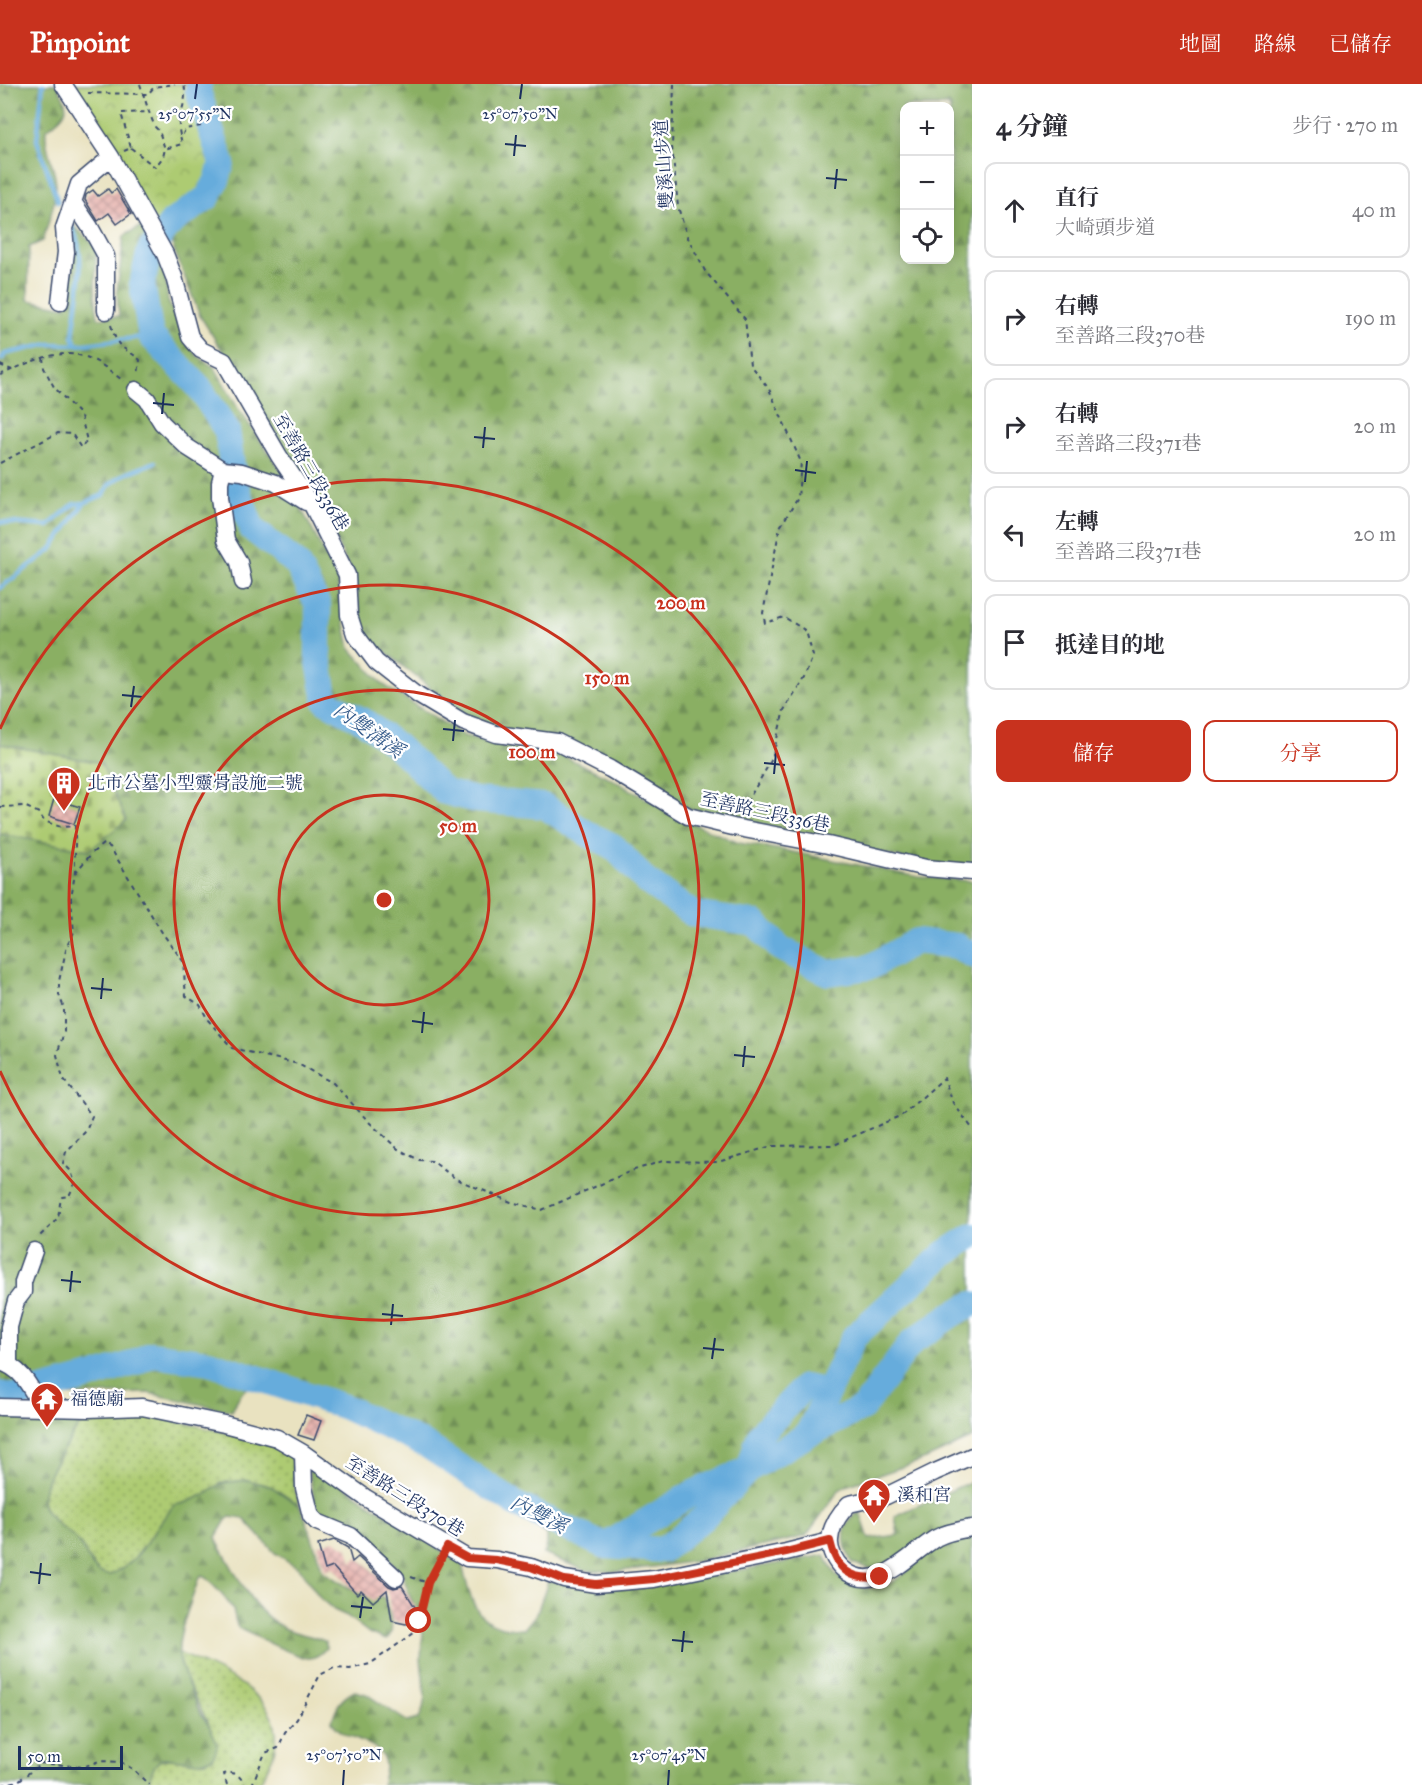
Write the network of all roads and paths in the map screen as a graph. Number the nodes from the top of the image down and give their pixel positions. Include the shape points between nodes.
1 (63, 84) edge
2 (140, 84) edge
3 (176, 84) edge
4 (184, 84) edge
5 (674, 84) edge
6 (86, 93) dead end
7 (144, 94) junction
8 (149, 112) junction
9 (201, 126) dead end
10 (180, 135) junction
11 (131, 148) junction
12 (165, 149) junction
13 (111, 157) junction
14 (73, 202) junction
15 (60, 302) dead end
16 (106, 311) joint
17 (43, 357) junction
18 (0, 365) edge
19 (12, 370) junction
20 (0, 375) edge
21 (136, 390) junction
22 (0, 464) edge
23 (222, 470) junction
24 (312, 505) junction
25 (243, 582) dead end
26 (0, 807) edge
27 (733, 827) junction
28 (972, 872) edge
29 (75, 873) junction
30 (972, 1128) edge
31 (34, 1251) joint
32 (23, 1282) junction
33 (2, 1317) dead end
34 (4, 1363) edge
35 (0, 1407) edge
36 (42, 1408) junction
37 (303, 1453) junction
38 (972, 1456) edge
39 (972, 1528) edge
40 (830, 1541) junction
41 (447, 1547) junction
42 (396, 1578) dead end
43 (2, 1785) edge
44 (149, 1785) edge
45 (227, 1785) edge
46 (244, 1785) edge
47 (252, 1785) edge

1 - 13 street
2 - 7 path
3 - 7 path via 154,87
4 - 10 path via 186,100 178,124
5 - 27 path, 雙溪山步道 via 672,147 678,207 687,236 705,271 745,319 750,365 769,388 801,462 798,498 780,528 763,613 765,623 784,617 806,631 813,656 783,710 772,759
6 - 7 path
7 - 8 path
8 - 11 path via 121,113
8 - 12 path
9 - 10 path via 185,129
10 - 12 path via 182,144
11 - 12 path via 155,166
11 - 13 path
13 - 14 street via 79,184
13 - 24 street, 至善路三段336巷 via 165,254 190,337 201,350 224,361
14 - 15 street via 64,228 66,252
14 - 16 street via 106,256
16 - 21 path via 115,340 140,360
17 - 19 path
17 - 21 path via 76,354 96,361
17 - 22 path via 54,387 81,416 87,441 81,448 72,434 58,433
18 - 19 path
19 - 20 path
21 - 23 street via 187,447
23 - 24 street via 276,483
23 - 25 street via 220,497 226,540 239,562
24 - 27 street, 至善路三段336巷 via 347,575 349,615 355,634 376,662 418,695 463,722 496,734 557,742 688,816
26 - 29 path via 24,806 39,813 44,821 61,827 75,826
27 - 28 street, 至善路三段336巷 via 926,868
29 - 30 path via 92,852 103,844 110,847 183,961 186,996 200,1005 232,1048 298,1064 333,1083 398,1149 419,1160 432,1161 456,1179 511,1202 542,1210 663,1161 718,1162 772,1146 834,1145 902,1115 944,1078 953,1103
29 - 31 path via 71,898 74,932 66,946 59,981 64,1032 57,1055 63,1079 92,1116 86,1131 66,1152 63,1163 75,1183 69,1196 62,1197 58,1215 48,1230 33,1242
31 - 32 street
32 - 33 street via 10,1286
32 - 34 street via 9,1327
34 - 36 street via 19,1371
35 - 36 street, 至善路三段370巷
36 - 37 street, 至善路三段370巷 via 142,1407 277,1438
37 - 41 street, 至善路三段370巷 via 366,1498
37 - 42 street via 304,1488 311,1516 316,1522 351,1536
38 - 40 street via 886,1497 849,1504 833,1524
39 - 40 street via 937,1538 886,1575 873,1578 844,1570 833,1556
40 - 41 street, 至善路三段370巷 via 654,1579 596,1584 564,1580 531,1567 467,1558
41 - 47 path via 428,1583 414,1633 370,1664 334,1668 320,1675 278,1748 265,1753
43 - 44 path via 18,1780 42,1763 83,1767 99,1761 121,1762
45 - 46 path via 224,1774 231,1772

